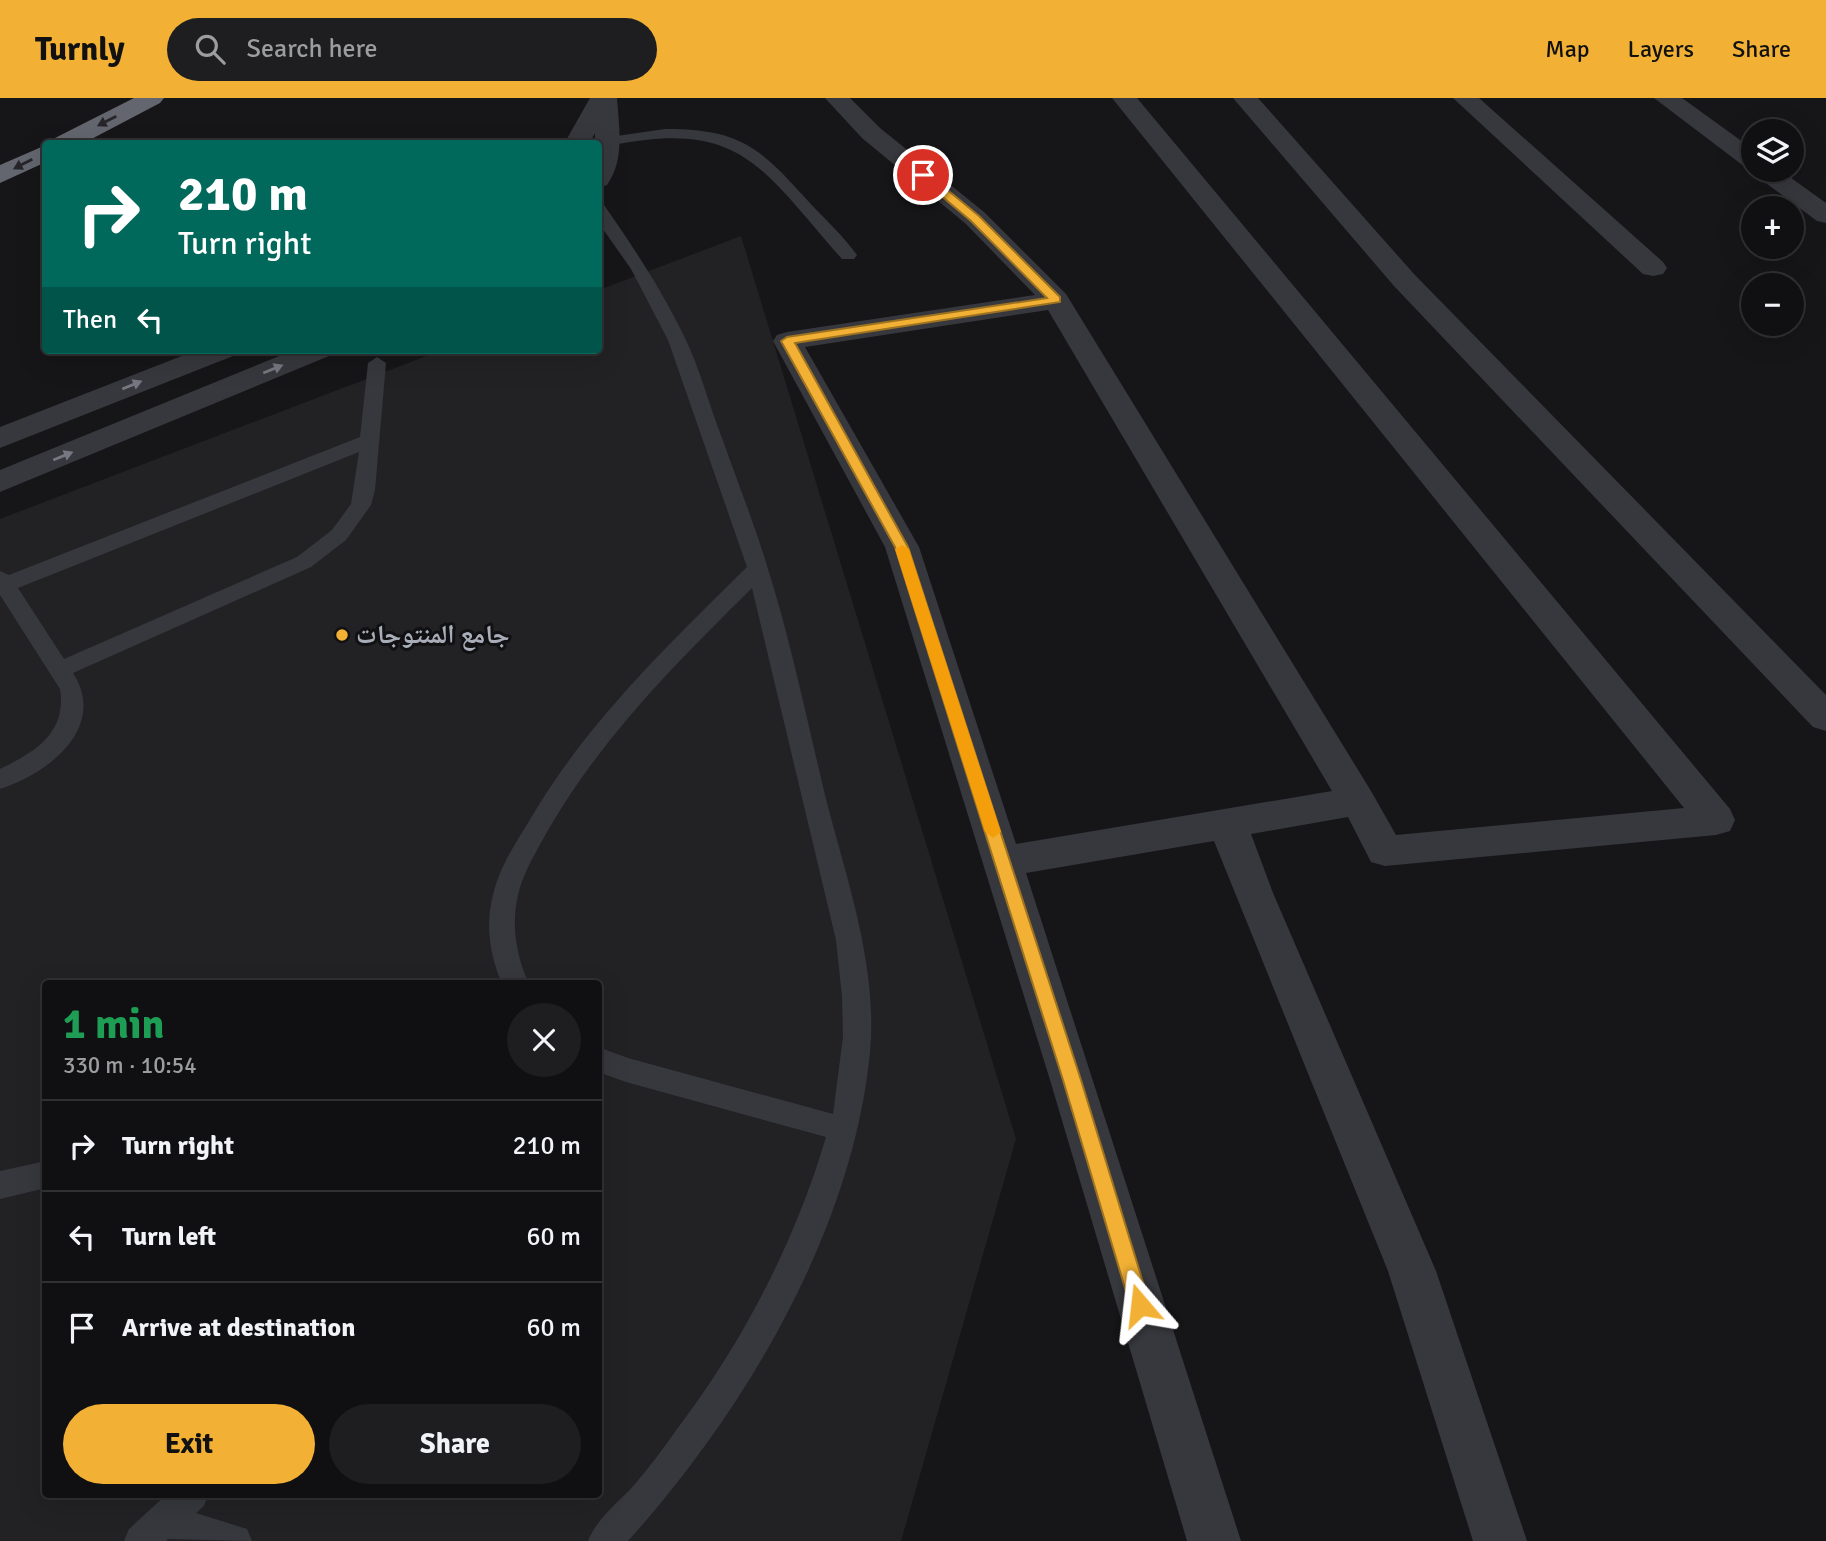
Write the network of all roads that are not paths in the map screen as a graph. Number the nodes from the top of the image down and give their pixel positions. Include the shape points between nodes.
1 (152, 98) edge
2 (604, 98) edge
3 (837, 98) edge
4 (1124, 98) edge
5 (1245, 98) edge
6 (1465, 98) edge
7 (1666, 98) edge
8 (70, 140) edge
9 (578, 140) edge
10 (608, 141) junction
11 (1741, 153) edge
12 (42, 154) edge
13 (602, 169) edge
14 (0, 175) edge
15 (1781, 182) edge
16 (602, 215) edge
17 (1826, 215) edge
18 (848, 255) dead end
19 (1653, 268) dead end
20 (1056, 300) junction
21 (213, 354) edge
22 (309, 354) edge
23 (377, 363) dead end
24 (0, 438) edge
25 (371, 440) junction
26 (0, 482) edge
27 (758, 569) junction
28 (2, 583) edge
29 (60, 670) junction
30 (1826, 718) edge
31 (0, 780) edge
32 (1358, 801) junction
33 (1227, 822) junction
34 (1002, 862) junction
35 (514, 980) edge
36 (602, 1061) edge
37 (842, 1129) junction
38 (42, 1175) edge
39 (0, 1185) edge
40 (188, 1498) edge
41 (153, 1531) edge
42 (235, 1541) edge
43 (605, 1541) edge
44 (1214, 1541) edge
45 (1500, 1541) edge

1 -> 8 highway
2 - 9 street
2 - 10 street
3 - 20 street via 871,133 975,218
4 - 32 street via 1716,820 1385,851
5 - 30 street via 1404,280
6 - 19 street
7 - 11 street
10 - 13 street
10 - 18 lane via 671,133 711,138 745,149 768,167
12 -> 14 highway
15 - 17 street
16 - 27 lane via 640,269 677,340
20 - 32 street
20 - 34 street via 787,341 902,547
24 -> 21 street
26 -> 22 street
23 - 25 lane
25 - 28 lane
25 - 29 lane via 360,505 323,549 282,573
27 - 35 lane via 619,711 542,817 504,899 501,934
27 - 37 lane via 849,940 857,995 856,1054
28 - 29 lane
29 - 31 lane via 76,701 67,731 38,760
32 - 33 street
33 - 34 street
33 - 45 street via 1412,1271
34 - 44 street
36 - 37 lane
37 - 43 lane via 802,1244 731,1379 685,1448
38 - 39 lane
40 - 41 lane
41 - 42 lane

